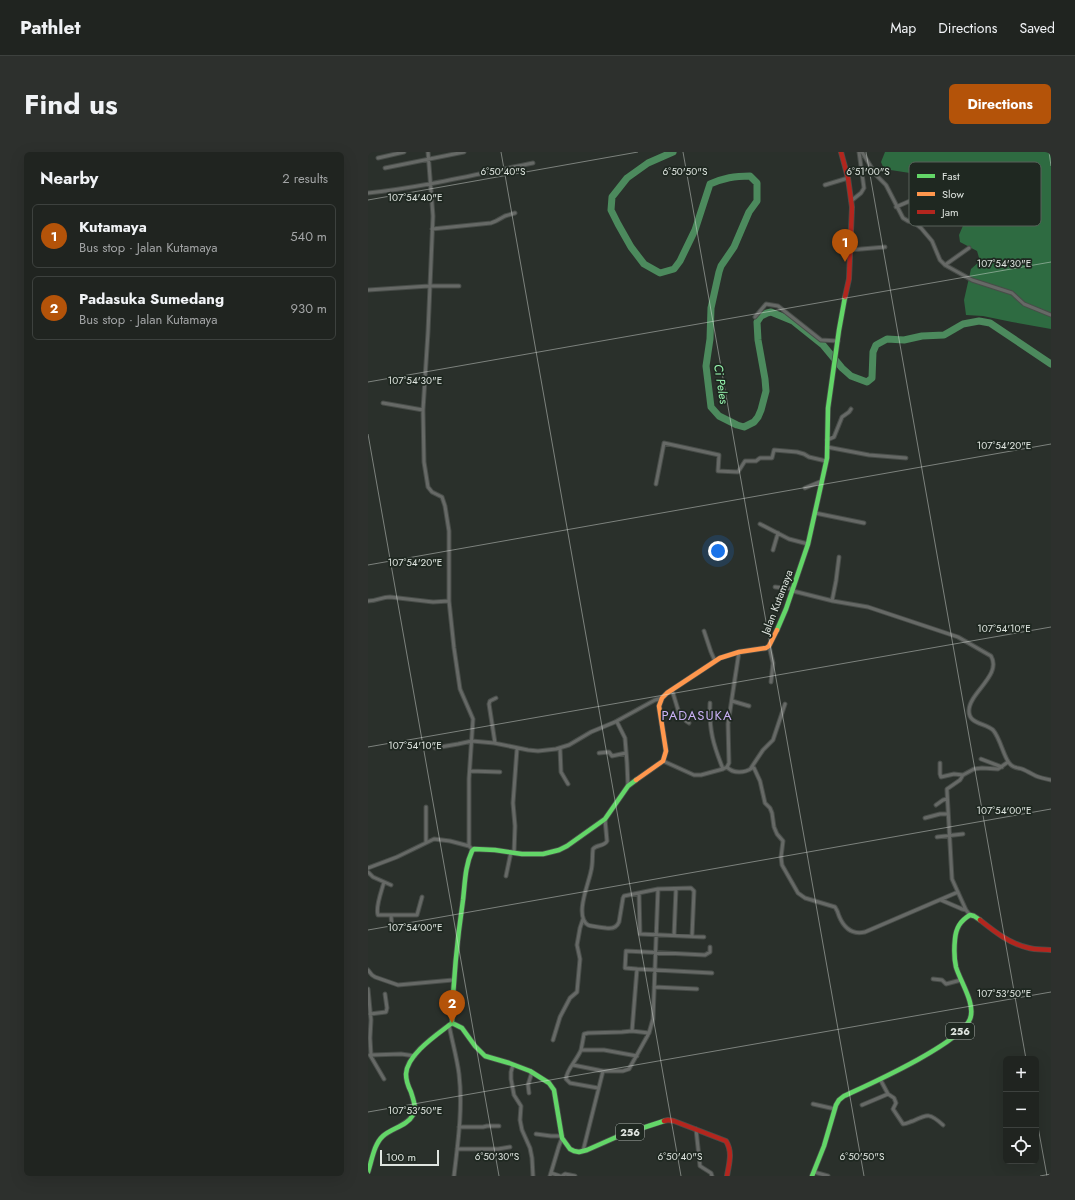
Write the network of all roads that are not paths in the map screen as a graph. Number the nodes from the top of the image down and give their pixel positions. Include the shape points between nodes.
1 (403, 152) edge
2 (428, 152) edge
3 (464, 152) edge
4 (841, 152) edge
5 (859, 152) edge
6 (862, 152) edge
7 (378, 158) dead end
8 (429, 159) junction
9 (533, 163) dead end
10 (385, 168) dead end
11 (848, 178) junction
12 (431, 184) junction
13 (825, 185) dead end
14 (368, 193) edge
15 (851, 201) junction
16 (909, 201) edge
17 (896, 207) junction
18 (515, 213) dead end
19 (909, 221) edge
20 (919, 226) edge
21 (432, 229) junction
22 (885, 247) dead end
23 (969, 248) dead end
24 (850, 250) junction
25 (945, 265) junction
26 (429, 286) junction
27 (459, 286) dead end
28 (368, 290) edge
29 (1051, 314) edge
30 (755, 317) dead end
31 (838, 341) junction
32 (383, 402) dead end
33 (851, 409) dead end
34 (423, 410) junction
35 (827, 440) junction
36 (827, 447) junction
37 (906, 458) dead end
38 (826, 461) junction
39 (822, 481) junction
40 (656, 484) dead end
41 (805, 488) dead end
42 (815, 513) junction
43 (864, 523) dead end
44 (760, 524) dead end
45 (778, 533) junction
46 (808, 544) junction
47 (773, 550) dead end
48 (839, 558) dead end
49 (774, 586) dead end
50 (793, 590) junction
51 (368, 601) edge
52 (449, 601) junction
53 (832, 601) junction
54 (704, 631) dead end
55 (768, 646) junction
56 (739, 652) junction
57 (715, 661) junction
58 (771, 682) dead end
59 (672, 690) junction
60 (496, 698) dead end
61 (662, 698) junction
62 (732, 701) junction
63 (710, 703) dead end
64 (785, 704) dead end
65 (748, 706) dead end
66 (617, 722) junction
67 (689, 722) dead end
68 (472, 741) junction
69 (495, 743) junction
70 (435, 748) dead end
71 (560, 748) junction
72 (517, 749) junction
73 (599, 753) dead end
74 (626, 753) junction
75 (982, 759) dead end
76 (663, 761) junction
77 (1008, 762) junction
78 (940, 763) dead end
79 (727, 767) junction
80 (1002, 767) junction
81 (752, 768) junction
82 (723, 769) junction
83 (470, 771) junction
84 (500, 772) dead end
85 (963, 775) junction
86 (1051, 780) edge
87 (568, 784) dead end
88 (628, 786) junction
89 (947, 799) junction
90 (936, 805) dead end
91 (426, 807) dead end
92 (948, 814) junction
93 (925, 818) dead end
94 (605, 819) junction
95 (963, 834) dead end
96 (949, 836) junction
97 (937, 837) dead end
98 (426, 842) junction
99 (471, 848) junction
100 (513, 852) junction
101 (368, 868) edge
102 (368, 872) edge
103 (506, 876) dead end
104 (384, 882) junction
105 (391, 885) dead end
106 (658, 889) junction
107 (676, 889) junction
108 (958, 892) junction
109 (639, 893) junction
110 (422, 897) dead end
111 (941, 900) junction
112 (966, 910) junction
113 (391, 915) junction
114 (970, 915) junction
115 (583, 919) junction
116 (392, 928) dead end
117 (656, 935) junction
118 (674, 936) junction
119 (692, 936) junction
120 (704, 937) dead end
121 (710, 947) dead end
122 (1051, 950) edge
123 (655, 952) junction
124 (637, 969) junction
125 (368, 970) edge
126 (655, 970) junction
127 (712, 973) dead end
128 (933, 979) dead end
129 (454, 980) junction
130 (961, 980) junction
131 (654, 987) junction
132 (368, 989) edge
133 (697, 989) dead end
134 (385, 994) dead end
135 (370, 1014) junction
136 (450, 1024) junction
137 (632, 1031) junction
138 (649, 1033) junction
139 (553, 1040) dead end
140 (581, 1050) junction
141 (370, 1055) edge
142 (415, 1056) junction
143 (637, 1056) junction
144 (513, 1064) junction
145 (573, 1065) junction
146 (603, 1071) junction
147 (532, 1072) junction
148 (384, 1079) dead end
149 (880, 1079) junction
150 (598, 1088) junction
151 (529, 1093) dead end
152 (888, 1094) junction
153 (813, 1104) dead end
154 (862, 1105) dead end
155 (835, 1109) junction
156 (943, 1125) dead end
157 (499, 1126) dead end
158 (459, 1127) junction
159 (696, 1129) junction
160 (536, 1134) dead end
161 (562, 1137) junction
162 (510, 1147) dead end
163 (457, 1149) junction
164 (583, 1151) junction
165 (368, 1172) edge
166 (551, 1174) edge
167 (813, 1174) edge
168 (454, 1176) edge
169 (533, 1176) edge
170 (561, 1176) edge
171 (575, 1176) edge
172 (712, 1176) edge
173 (726, 1176) edge
174 (828, 1176) edge

1 - 7 street
2 - 8 street
3 - 8 street
4 - 11 main road, Jalan Kutamaya
5 - 15 street via 864,188
6 - 17 street via 876,175 886,185
8 - 10 street
8 - 12 street
9 - 12 street
11 - 13 street
11 - 15 main road, Jalan Kutamaya
12 - 14 street
12 - 21 street
15 - 24 main road, Jalan Kutamaya
16 - 17 street
17 - 19 street via 902,218
18 - 21 street via 491,222
20 - 25 street via 932,241 940,260
21 - 26 street
22 - 24 street
23 - 25 street
24 - 31 main road, Jalan Kutamaya via 849,279
25 - 29 street via 972,280 1012,293 1024,304
26 - 27 street
26 - 28 street
26 - 34 street
30 - 31 street via 766,304 778,306 821,340
31 - 35 main road, Jalan Kutamaya via 828,408
32 - 34 street
33 - 35 street via 842,417 834,437
34 - 52 street via 424,462 428,488 442,497 449,531
35 - 36 main road, Jalan Kutamaya
36 - 37 street via 869,455
36 - 38 main road, Jalan Kutamaya
38 - 39 main road, Jalan Kutamaya
38 - 40 street via 809,458 797,452 774,450 772,458 745,461 738,472 718,471 719,455 664,442
39 - 41 street
39 - 42 main road, Jalan Kutamaya
42 - 43 street
42 - 46 main road, Jalan Kutamaya
44 - 45 street
45 - 46 street
45 - 47 street
46 - 50 main road, Jalan Kutamaya
48 - 53 street
49 - 50 street
50 - 53 street
50 - 55 main road, Jalan Kutamaya
51 - 52 street via 388,597 433,602
52 - 68 street via 459,682 473,720
53 - 77 street via 868,607 958,637 991,656 993,665 990,676 973,699 969,712 972,720 989,728 998,737
54 - 57 street
55 - 56 main road, Jalan Kutamaya
55 - 58 street via 773,663
56 - 57 main road, Jalan Kutamaya
56 - 62 street
57 - 59 main road, Jalan Kutamaya
59 - 61 main road, Jalan Kutamaya
59 - 67 street via 679,713
60 - 69 street via 489,704
61 - 66 street
61 - 76 main road via 659,708 666,746
62 - 65 street
62 - 79 street via 728,724
63 - 82 street via 711,731
64 - 81 street via 773,740
66 - 71 street
66 - 74 street via 624,738
68 - 69 street
68 - 70 street
68 - 83 street
69 - 72 street
71 - 72 street via 538,751
71 - 87 street via 561,772
72 - 100 street
73 - 74 street via 609,752 612,756
74 - 88 street
75 - 80 street
76 - 82 street via 694,775
76 - 88 main road
77 - 80 street
77 - 86 street via 1014,767
78 - 85 street via 941,776
79 - 81 street via 742,772
79 - 82 street
80 - 85 street via 977,768
81 - 111 street via 760,781 774,827 783,841 781,861 802,897 835,907 843,923 858,933
83 - 84 street
83 - 99 street
85 - 89 street via 947,789
88 - 94 main road
89 - 90 street
89 - 92 street
91 - 98 street
92 - 93 street
92 - 96 street
94 - 100 main road via 559,850 536,854
94 - 115 street via 607,841 606,844 593,849 591,871 582,901
95 - 96 street
96 - 97 street
96 - 108 street via 952,879
98 - 99 street via 437,839
98 - 101 street
99 - 100 main road
99 - 129 main road
100 - 103 street
102 - 104 street
104 - 105 street
104 - 113 street via 377,913
106 - 107 street
106 - 109 street
106 - 117 street
107 - 118 street
107 - 119 street via 691,888 694,891
108 - 111 street
108 - 112 street
109 - 115 street via 623,897 619,922 615,927 590,925
109 - 117 street via 639,933
110 - 113 street via 417,915
111 - 112 street
112 - 114 street
113 - 116 street
114 - 122 main road via 1023,947
114 - 130 main road, 256 via 958,924 954,939 955,959
115 - 139 street via 577,945 580,959 577,992 570,998 560,1017
117 - 118 street
117 - 123 street
118 - 119 street
119 - 120 street
121 - 123 street via 710,952 705,955
123 - 124 street via 626,951 625,968
123 - 126 street
124 - 126 street
124 - 137 street
125 - 129 street via 375,977 398,985
126 - 127 street
126 - 131 street
128 - 130 street via 942,980 946,984
129 - 136 main road
130 - 149 main road, 256 via 971,1009 967,1025 952,1038
131 - 133 street
131 - 138 street
132 - 135 street
134 - 135 street via 387,1011
135 - 141 street
136 - 142 main road
136 - 144 main road via 462,1028 485,1056
136 - 158 street via 459,1074
137 - 138 street
137 - 140 street via 585,1033
138 - 143 street
140 - 143 street via 604,1050
140 - 145 street
141 - 142 street
141 - 148 street
142 - 165 main road via 408,1066 406,1076 414,1102 414,1113 405,1123 381,1139
143 - 146 street via 626,1070
144 - 147 main road
144 - 169 street via 511,1079 514,1095 521,1106 520,1120 530,1148
145 - 146 street
145 - 150 street via 566,1074 568,1083
146 - 150 street
147 - 151 street via 528,1085
147 - 161 main road via 552,1087
149 - 152 street
149 - 155 main road, 256 via 842,1098
150 - 164 street
152 - 154 street
152 - 156 street via 896,1103 893,1109 904,1124 926,1115 935,1117
153 - 155 street
155 - 167 main road, 256
157 - 158 street
158 - 163 street
159 - 164 main road, 256 via 674,1121 664,1121
159 - 172 street via 700,1166
159 - 173 main road, 256 via 729,1144 731,1149
160 - 161 street
161 - 164 main road via 570,1149
161 - 166 street
162 - 163 street
163 - 168 street
166 - 170 street
167 - 174 street
170 - 171 street

